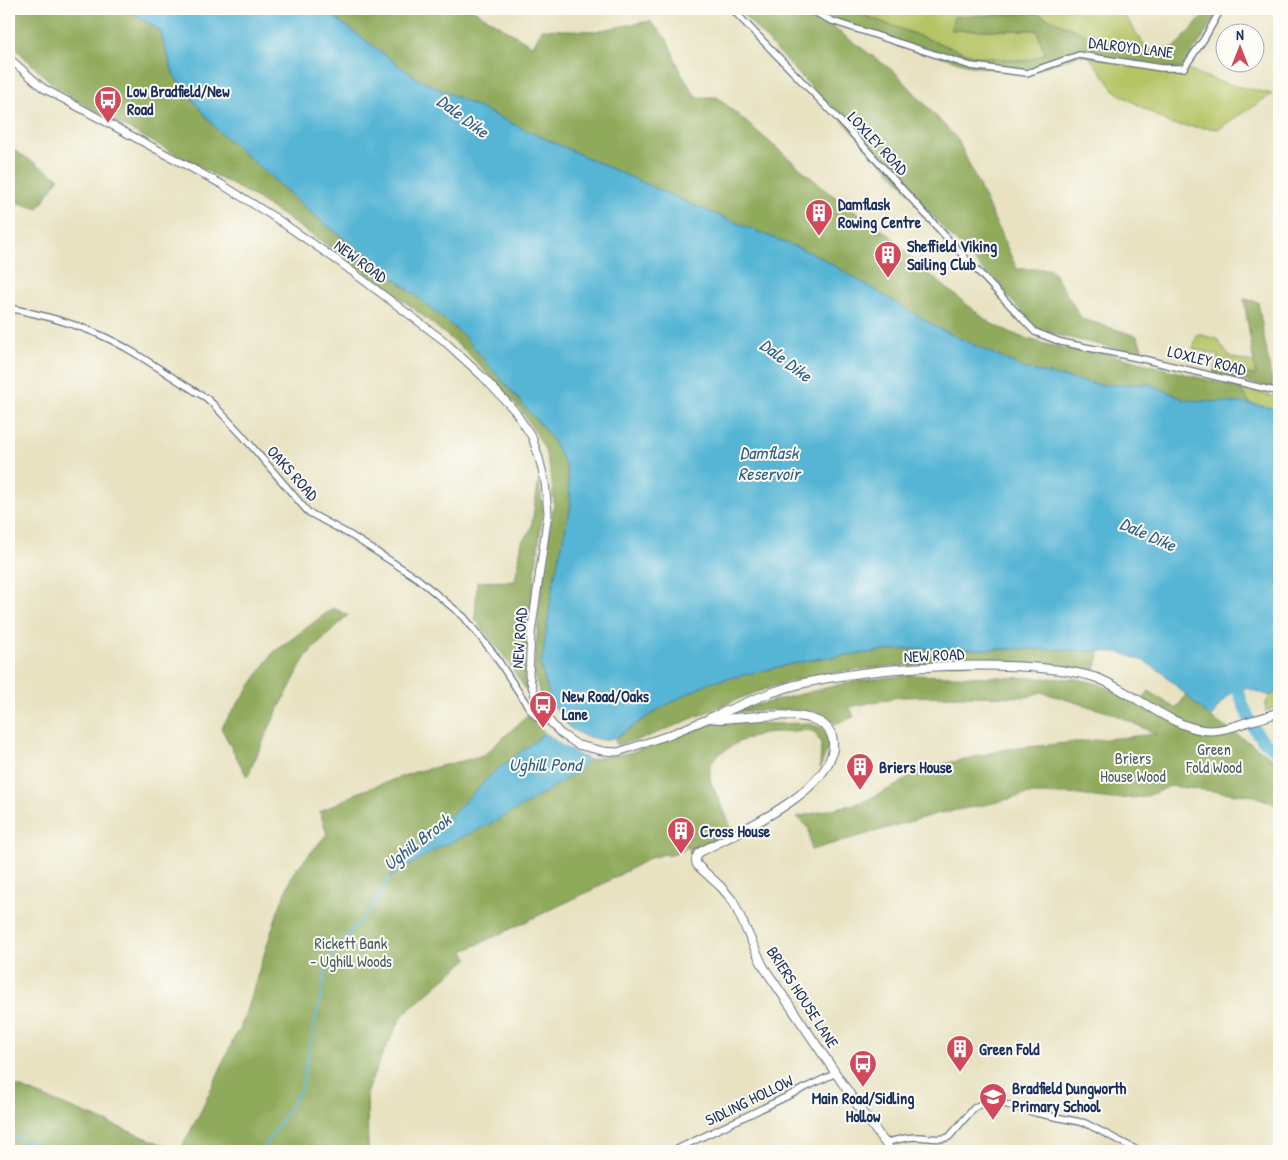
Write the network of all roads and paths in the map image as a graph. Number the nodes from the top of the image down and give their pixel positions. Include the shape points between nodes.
1 (732, 9) edge
2 (808, 9) edge
3 (1221, 9) edge
4 (9, 58) edge
5 (9, 308) edge
6 (1279, 392) edge
7 (1278, 712) edge
8 (710, 718) junction
9 (548, 720) junction
10 (836, 1073) junction
11 (885, 1143) junction
12 (674, 1151) edge
13 (891, 1151) edge
14 (1139, 1151) edge

1 - 6 street, LOXLEY ROAD via 1036,332 1061,342
2 - 3 street, DALROYD LANE via 832,21 972,66 1027,73 1079,54 1160,68 1184,68
4 - 9 street, NEW ROAD via 43,88 274,216 443,340 514,410 532,437 545,482 548,513 531,634 529,675 535,696
5 - 9 street, OAKS ROAD via 99,334 205,397 308,512 417,578 464,618 494,654 531,711 537,718
7 - 8 main road, NEW ROAD via 1220,729 1203,730 1164,714 1098,678 1070,671 988,666 878,671 804,683
8 - 9 street, NEW ROAD via 666,736 612,752 578,745
8 - 10 main road, BRIERS HOUSE LANE via 801,716 817,720 829,728 832,735 834,751 831,758 809,787 774,813 700,852 696,862 733,901 763,966
10 - 11 main road
10 - 12 street, SIDLING HOLLOW
11 - 13 main road
11 - 14 street via 917,1137 944,1139 974,1108 994,1102 1085,1123

